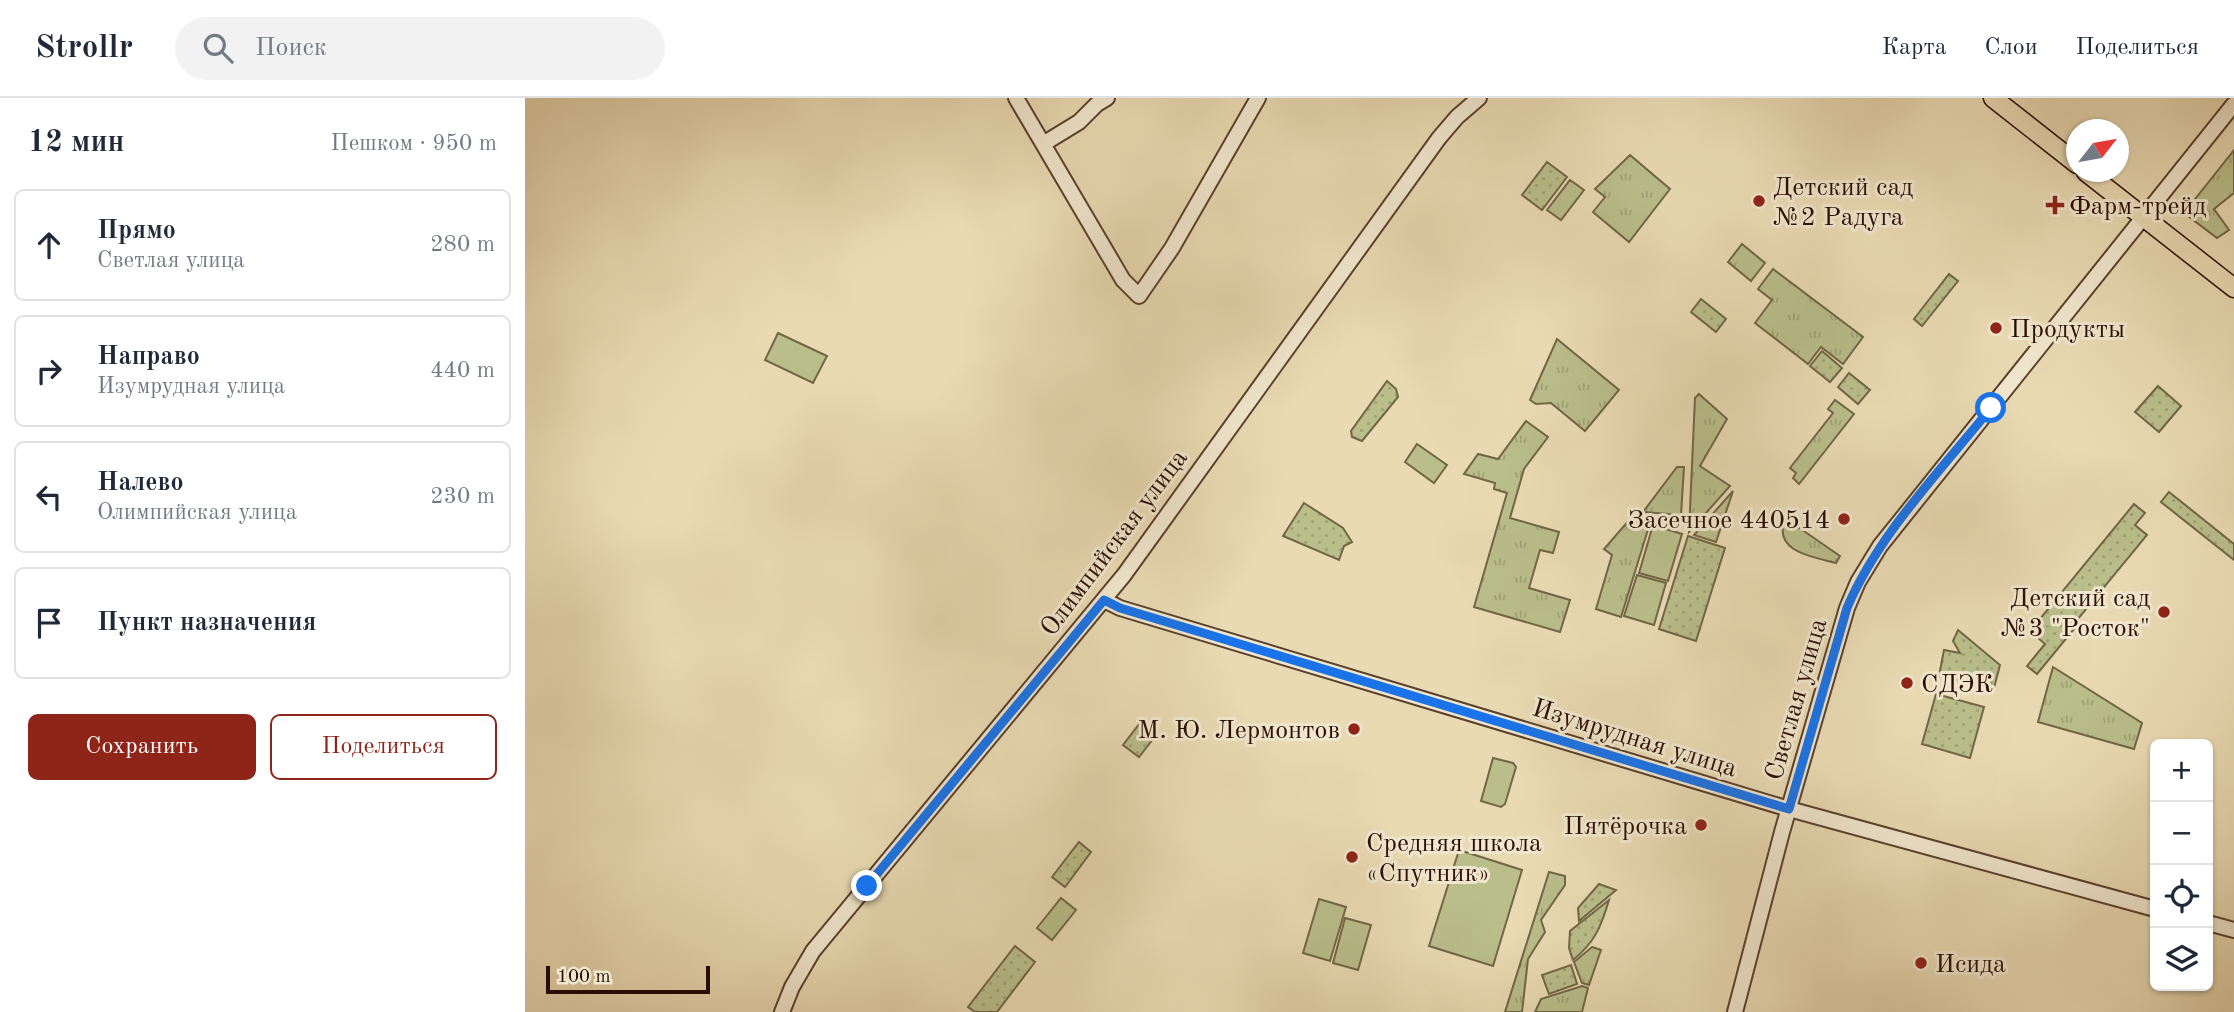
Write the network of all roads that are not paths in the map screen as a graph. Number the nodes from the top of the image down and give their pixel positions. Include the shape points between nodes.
1 (1016, 98) edge
2 (1107, 98) edge
3 (1258, 98) edge
4 (1479, 98) edge
5 (1993, 98) edge
6 (2234, 104) edge
7 (1043, 144) junction
8 (2066, 155) edge
9 (2099, 182) edge
10 (2144, 217) junction
11 (2234, 288) edge
12 (1104, 600) junction
13 (1789, 809) junction
14 (2150, 908) edge
15 (2213, 924) edge
16 (2234, 930) edge
17 (782, 1012) edge
18 (1735, 1012) edge

1 - 7 street
2 - 7 street
3 - 7 street via 1172,248 1139,296 1123,280
4 - 12 street, Олимпийская улица via 1439,138
5 - 8 main road
6 - 10 street, Светлая улица
9 - 10 main road
10 - 11 main road
10 - 13 street, Светлая улица via 1866,567 1847,608
12 - 13 street, Изумрудная улица via 1226,641
12 - 17 street, Олимпийская улица via 813,951
13 - 14 street, Изумрудная улица
13 - 18 street, Светлая улица
15 - 16 street

